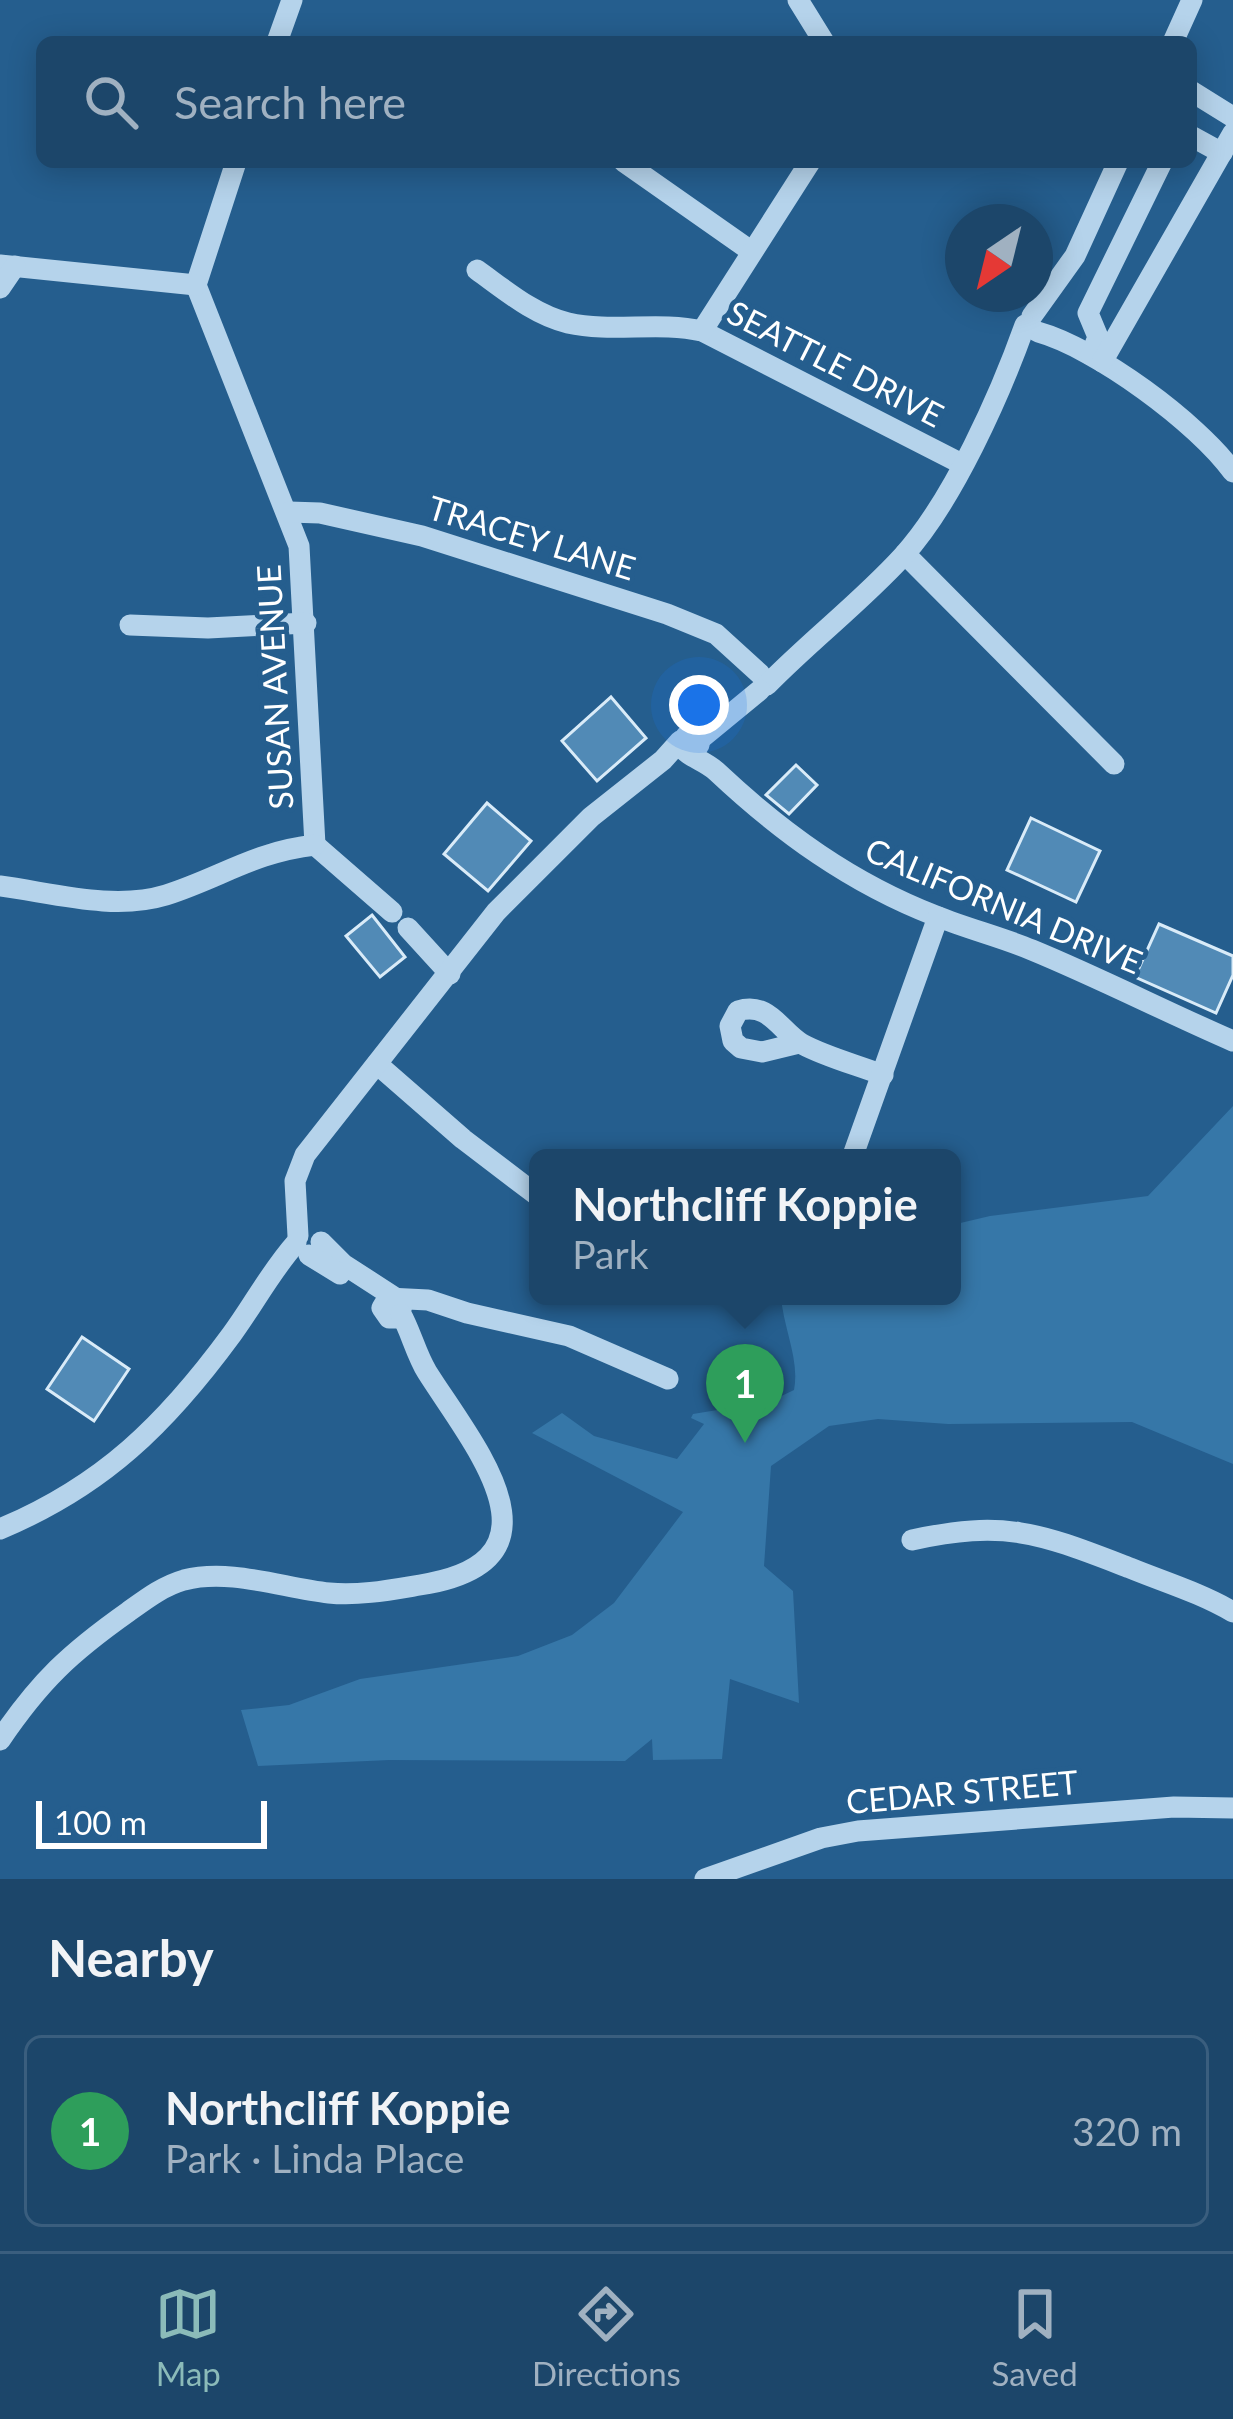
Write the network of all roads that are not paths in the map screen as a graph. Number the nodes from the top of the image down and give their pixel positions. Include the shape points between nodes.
1 (292, 0) edge
2 (798, 0) edge
3 (1192, 0) edge
4 (279, 36) edge
5 (820, 36) edge
6 (1176, 36) edge
7 (1197, 96) edge
8 (1233, 117) edge
9 (1197, 137) edge
10 (1227, 143) edge
11 (234, 168) edge
12 (633, 168) edge
13 (806, 168) edge
14 (1115, 168) edge
15 (1159, 168) edge
16 (751, 251) junction
17 (8, 265) edge
18 (477, 270) dead end
19 (196, 285) junction
20 (0, 288) edge
21 (1039, 327) junction
22 (702, 331) junction
23 (1096, 359) junction
24 (962, 464) junction
25 (1233, 472) edge
26 (289, 512) junction
27 (905, 554) junction
28 (306, 623) junction
29 (130, 625) dead end
30 (756, 678) junction
31 (693, 747) junction
32 (1114, 764) dead end
33 (315, 845) junction
34 (0, 886) edge
35 (938, 917) junction
36 (450, 974) junction
37 (1233, 1041) edge
38 (799, 1042) dead end
39 (377, 1064) junction
40 (883, 1075) junction
41 (856, 1149) edge
42 (529, 1189) edge
43 (307, 1244) junction
44 (395, 1308) junction
45 (668, 1379) dead end
46 (0, 1529) edge
47 (912, 1540) dead end
48 (1233, 1612) edge
49 (0, 1740) edge
50 (1233, 1808) edge
51 (704, 1879) edge

1 - 4 street
2 - 5 street
3 - 6 street
7 - 8 street
9 - 10 street
10 - 23 street
11 - 19 street
12 - 16 street
13 - 16 street
14 - 21 street
15 - 23 street via 1088,313
16 - 22 street
17 - 19 street
17 - 20 street
18 - 22 street, SEATTLE DRIVE via 573,325
19 - 26 street, SUSAN AVENUE
21 - 23 street
21 - 24 street via 1016,351
22 - 24 street, SEATTLE DRIVE
23 - 25 street via 1182,422
24 - 27 street
26 - 28 street, SUSAN AVENUE
26 - 30 street, TRACEY LANE via 422,536 698,625
27 - 30 street via 786,665
27 - 32 street
28 - 29 street
28 - 33 street, SUSAN AVENUE
30 - 31 street
31 - 35 street, CALIFORNIA DRIVE via 830,865
31 - 36 street via 663,760 591,817 524,882
33 - 34 street via 275,849 141,900
33 - 36 street, SUSAN AVENUE
35 - 37 street, CALIFORNIA DRIVE via 1028,948
35 - 40 street
36 - 39 street
38 - 40 street
39 - 42 street
39 - 43 street via 305,1155 295,1186
40 - 41 street
43 - 44 street
43 - 46 street via 279,1263 199,1376 111,1468
44 - 45 street via 428,1300 569,1336
44 - 49 street via 406,1349 499,1489 502,1526 486,1557 448,1581 350,1595 208,1576 167,1586 69,1654
47 - 48 street via 955,1530 1042,1535
50 - 51 street, CEDAR STREET via 858,1831

